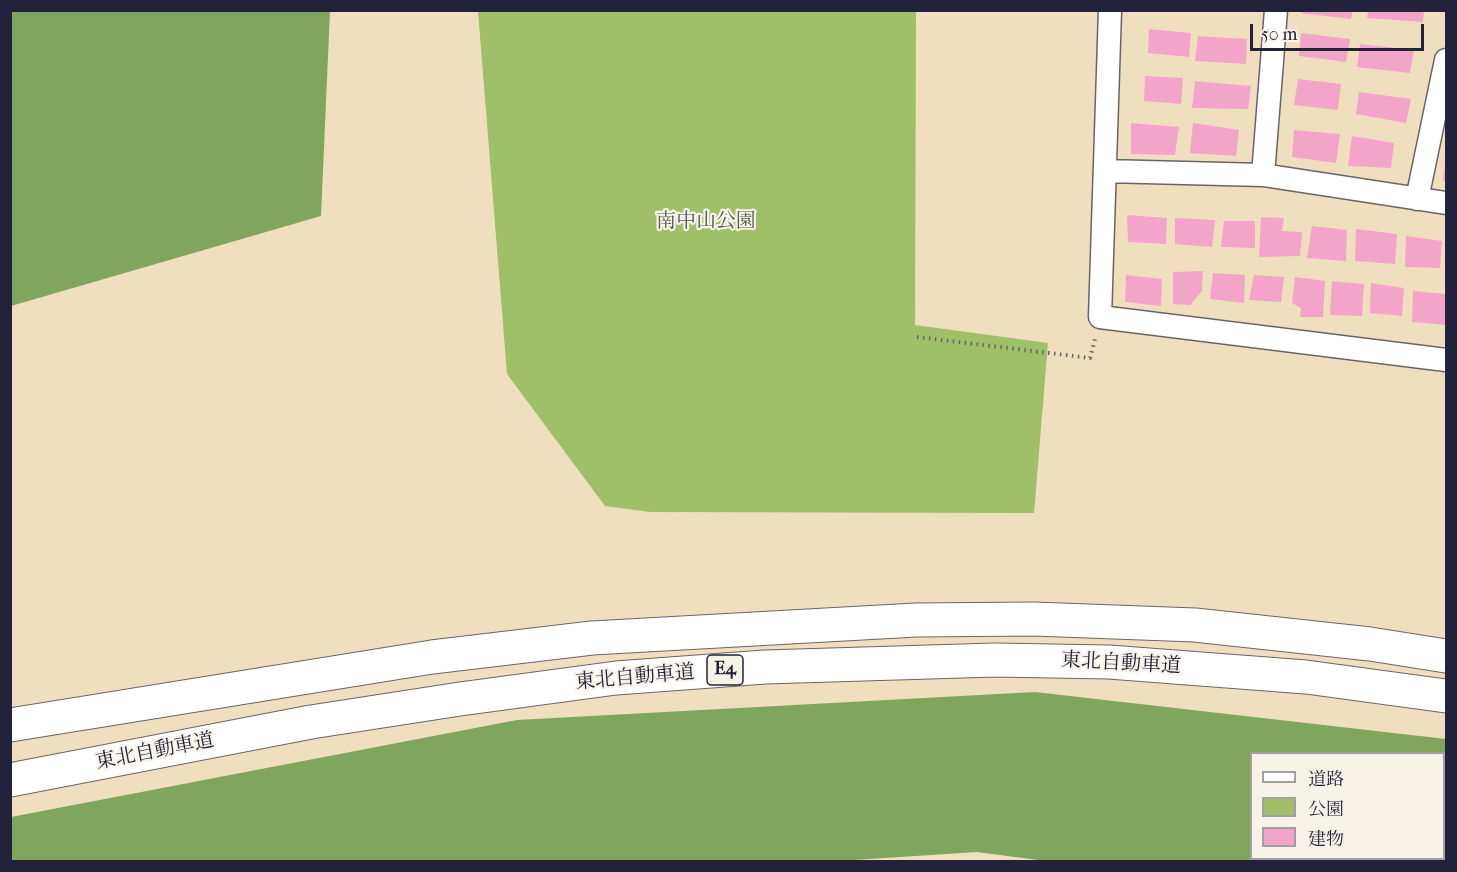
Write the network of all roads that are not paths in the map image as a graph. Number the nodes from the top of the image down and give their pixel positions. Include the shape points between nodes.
1 (1110, 10) edge
2 (1276, 10) edge
3 (1446, 60) edge
4 (1105, 171) junction
5 (1263, 175) junction
6 (1417, 199) junction
7 (1446, 203) edge
8 (1446, 360) edge
9 (1446, 656) edge
10 (1446, 696) edge
11 (10, 725) edge
12 (10, 780) edge

1 - 4 street
2 - 5 street
3 - 6 street
4 - 5 street
4 - 8 street via 1100,317
5 - 6 street
6 - 7 street
9 - 11 highway, 東北自動車道 / E4 via 1195,625 1034,619 916,620 592,638 432,657
10 - 12 highway, 東北自動車道 / E4 via 1306,676 1108,662 995,660 765,667 616,678 460,699 312,722

